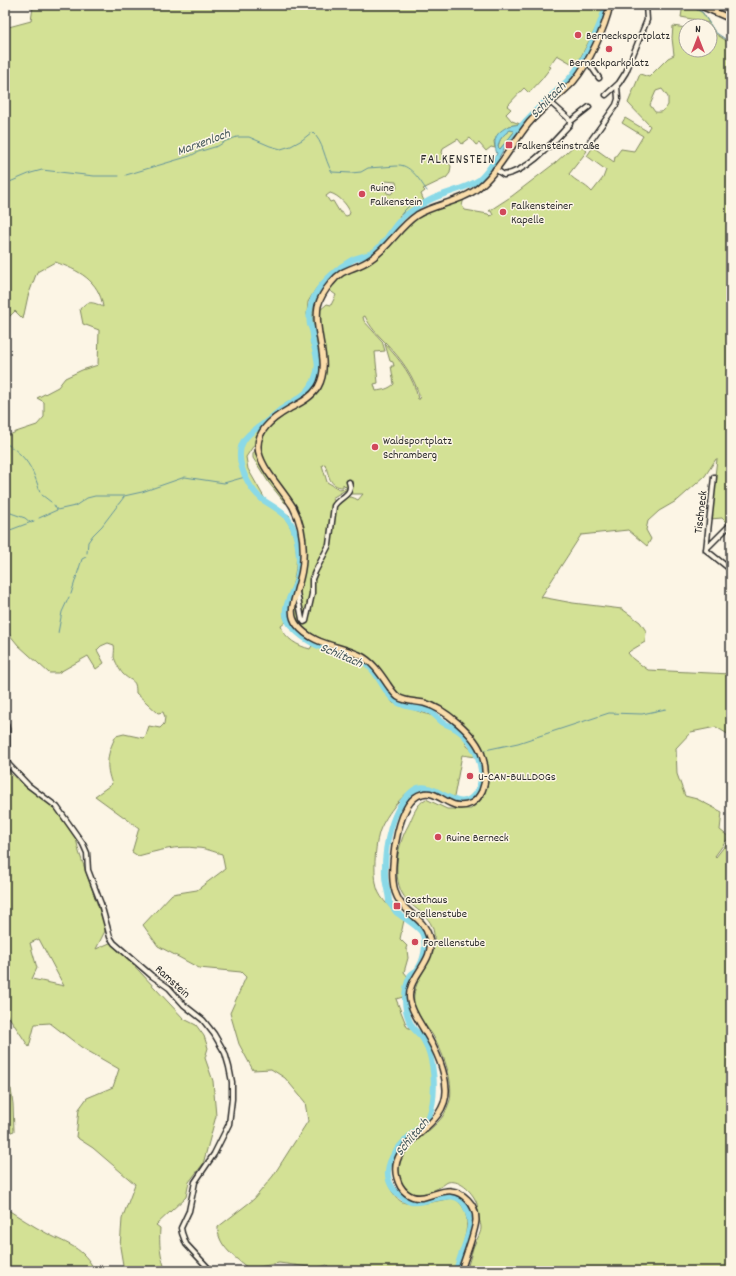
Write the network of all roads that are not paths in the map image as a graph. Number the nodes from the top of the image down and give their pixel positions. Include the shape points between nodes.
1 (610, 5) edge
2 (646, 5) edge
3 (699, 5) edge
4 (731, 19) edge
5 (587, 60) junction
6 (599, 78) dead end
7 (617, 86) junction
8 (606, 96) dead end
9 (550, 102) junction
10 (589, 107) dead end
11 (570, 122) junction
12 (590, 143) dead end
13 (495, 169) junction
14 (714, 477) dead end
15 (348, 482) dead end
16 (731, 524) edge
17 (706, 550) junction
18 (731, 570) edge
19 (297, 592) junction
20 (5, 720) edge
21 (211, 1271) edge
22 (461, 1271) edge

1 - 5 main road via 604,26
2 - 7 street via 647,20 626,72
3 - 4 main road
5 - 6 street
5 - 9 main road via 574,81
7 - 8 street
7 - 12 street via 616,105
9 - 11 street
9 - 13 main road via 530,122
10 - 11 street
11 - 13 street via 542,152 517,171 504,175
13 - 19 main road via 481,186 467,195 435,206 406,223 371,260 340,272 322,296 317,311 323,362 320,382 312,396 275,418 266,427 257,447 261,462 297,514 303,547
14 - 17 street, Tischneck
15 - 19 street via 348,494 334,506 329,545 312,579 312,594 306,621 302,621
16 - 17 street, Tischneck
17 - 18 street, Tischneck
19 - 22 main road via 292,619 302,631 325,644 367,659 398,697 426,703 440,710 464,729 481,751 483,758 485,782 480,795 473,802 454,805 427,793 413,799 401,821 395,840 393,866 393,884 400,904 422,924 431,940 425,963 411,984 409,998 439,1058 446,1089 443,1106 436,1118 401,1153 397,1161 396,1178 402,1190 412,1196 425,1197 451,1191 461,1194 472,1205 476,1219
20 - 21 street, Ramstein via 9,765 28,785 57,807 83,844 87,853 88,870 110,937 203,1020 225,1053 232,1082 229,1124 214,1154 195,1182 189,1211 181,1228 186,1244

